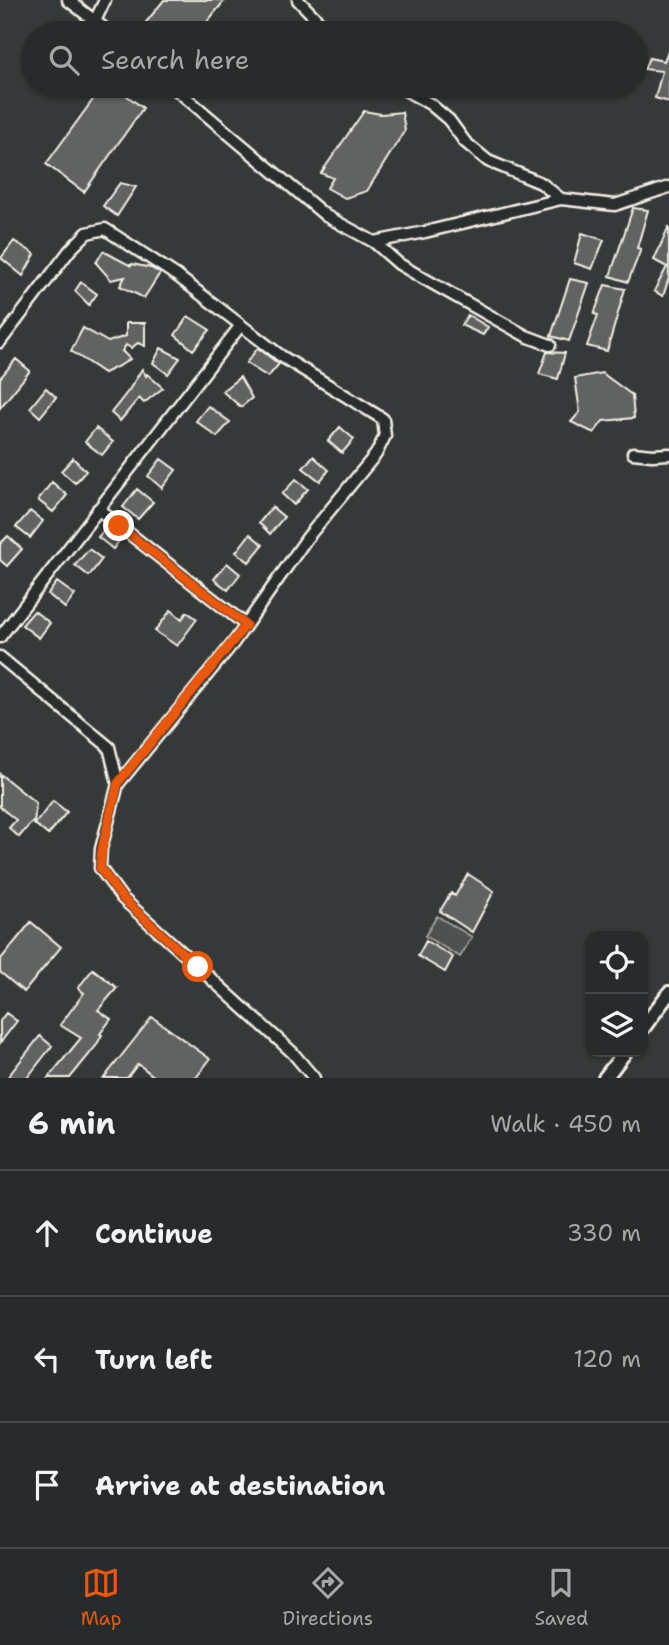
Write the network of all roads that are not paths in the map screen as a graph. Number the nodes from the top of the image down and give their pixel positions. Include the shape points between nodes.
1 (68, 0) edge
2 (105, 0) edge
3 (298, 0) edge
4 (95, 21) joint
5 (318, 21) edge
6 (186, 98) edge
7 (419, 98) edge
8 (669, 187) edge
9 (561, 199) junction
10 (374, 242) junction
11 (241, 325) junction
12 (0, 342) edge
13 (550, 345) dead end
14 (633, 453) dead end
15 (669, 454) edge
16 (98, 509) junction
17 (246, 625) junction
18 (0, 637) edge
19 (0, 657) edge
20 (118, 783) junction
21 (669, 993) edge
22 (648, 1021) edge
23 (621, 1057) edge
24 (314, 1078) edge
25 (606, 1078) edge

1 - 4 street
2 - 4 street
3 - 5 street
6 - 10 street via 326,216
7 - 9 street via 449,120 464,142 488,161 541,183
8 - 9 street via 615,205
9 - 10 street
10 - 13 street via 399,264
11 - 12 street via 105,229 87,233 70,250
11 - 16 street
11 - 17 street via 281,356 383,419 385,436
14 - 15 street
16 - 17 street
16 - 18 street
17 - 20 street
19 - 20 street via 109,747
20 - 24 street via 100,868 122,898 292,1052
21 - 22 main road
23 - 25 main road

